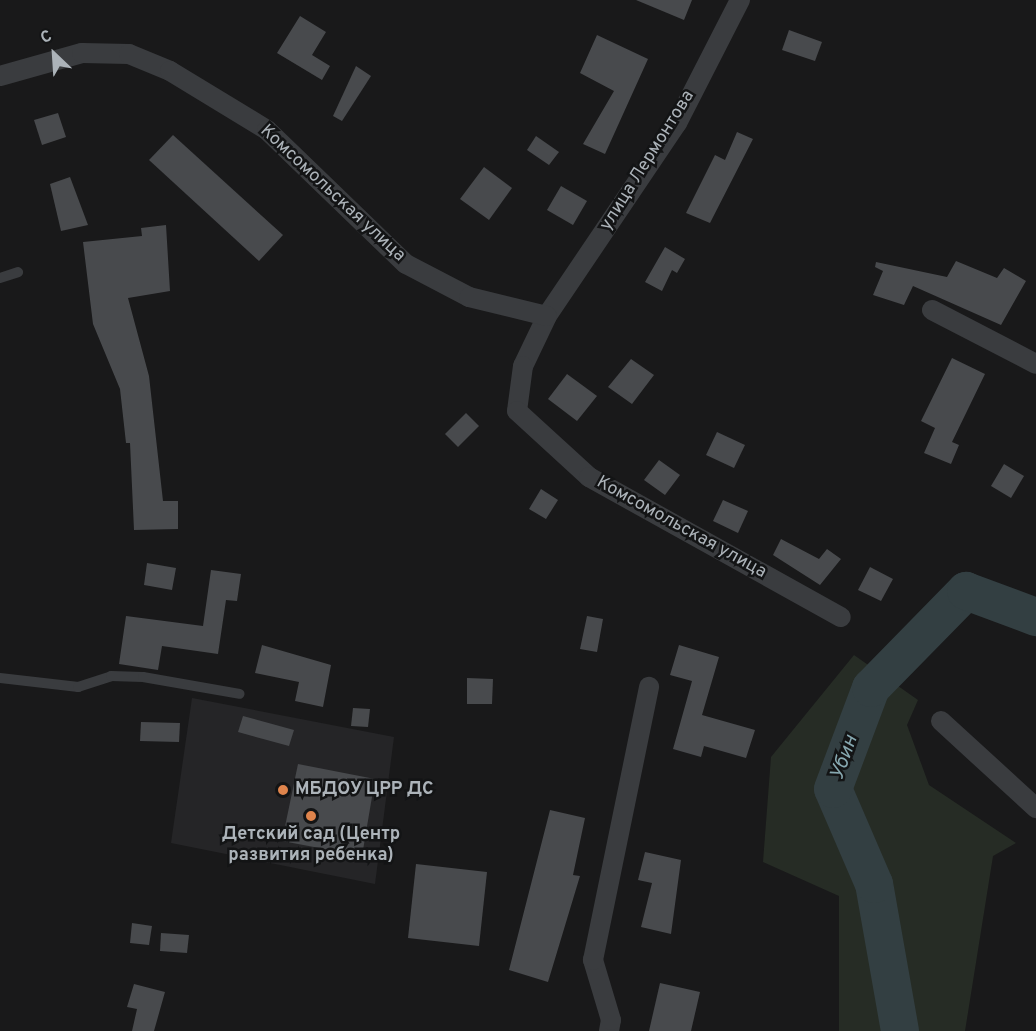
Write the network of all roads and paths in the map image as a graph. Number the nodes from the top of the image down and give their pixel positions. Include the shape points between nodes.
1 (740, 0) edge
2 (0, 76) edge
3 (18, 272) dead end
4 (0, 278) edge
5 (932, 310) dead end
6 (547, 316) junction
7 (1036, 364) edge
8 (841, 617) dead end
9 (0, 678) edge
10 (649, 687) dead end
11 (240, 694) dead end
12 (941, 721) dead end
13 (1036, 808) edge
14 (609, 1031) edge

1 - 6 street, улица Лермонтова via 677,123
2 - 6 street, Комсомольская улица via 82,53 129,54 170,71 267,130 406,264 469,297
3 - 4 lane
5 - 7 street
6 - 8 street, Комсомольская улица via 523,366 517,411 589,477
9 - 11 lane via 78,687 111,676 143,677
10 - 14 street via 593,960 611,1020
12 - 13 street

